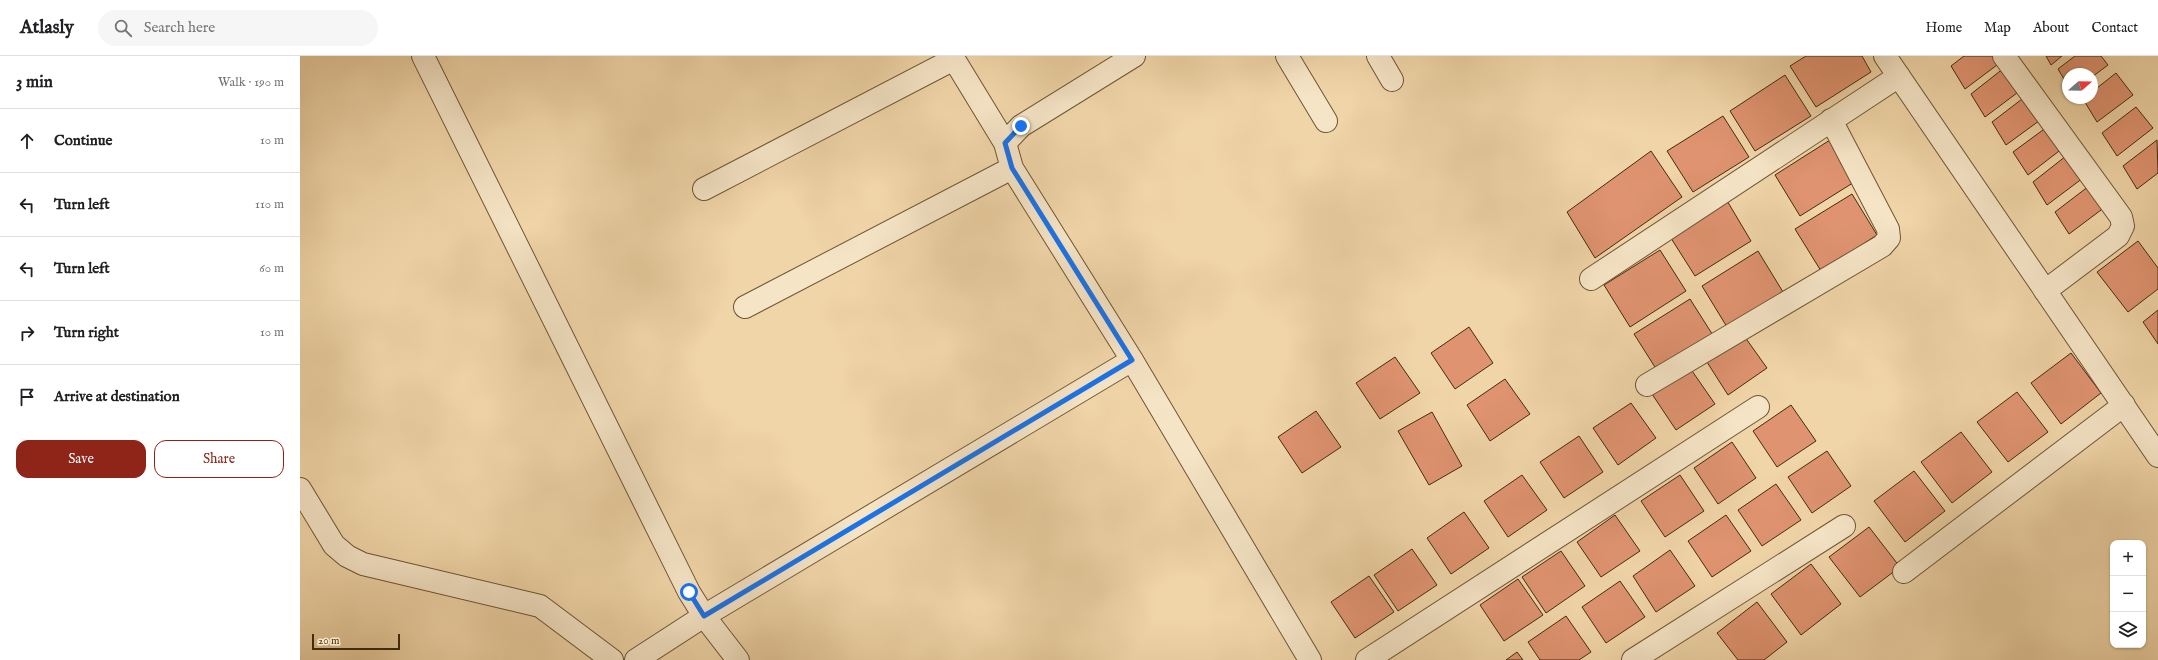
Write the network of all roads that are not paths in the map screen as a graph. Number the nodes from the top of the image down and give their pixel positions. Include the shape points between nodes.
1 (423, 56) edge
2 (1134, 56) edge
3 (1287, 56) edge
4 (1378, 56) edge
5 (1885, 56) edge
6 (2004, 56) edge
7 (953, 57) edge
8 (1899, 76) junction
9 (1392, 80) dead end
10 (1831, 120) junction
11 (1326, 121) dead end
12 (1005, 143) junction
13 (1012, 168) junction
14 (704, 189) dead end
15 (1591, 279) dead end
16 (2045, 291) junction
17 (745, 307) dead end
18 (1132, 360) junction
19 (1647, 385) dead end
20 (2124, 405) junction
21 (1758, 407) dead end
22 (2158, 456) edge
23 (300, 489) edge
24 (1844, 526) dead end
25 (1904, 572) dead end
26 (704, 616) junction
27 (612, 660) edge
28 (636, 660) edge
29 (738, 660) edge
30 (1310, 660) edge
31 (1367, 660) edge
32 (1633, 660) edge

1 - 26 street via 689,592
2 - 12 street via 1021,126
3 - 11 street
4 - 9 street
5 - 8 street
6 - 16 street via 2121,217 2124,226 2118,236
7 - 12 street
7 - 14 street
8 - 10 street
8 - 16 street
10 - 15 street
10 - 19 street via 1888,229 1889,238 1882,246
12 - 13 street
13 - 17 street
13 - 18 street
16 - 20 street
18 - 26 street
18 - 30 street
20 - 22 street
20 - 25 street
21 - 31 street
23 - 27 street via 334,545 347,556 363,564 540,606
24 - 32 street
26 - 28 street
26 - 29 street

